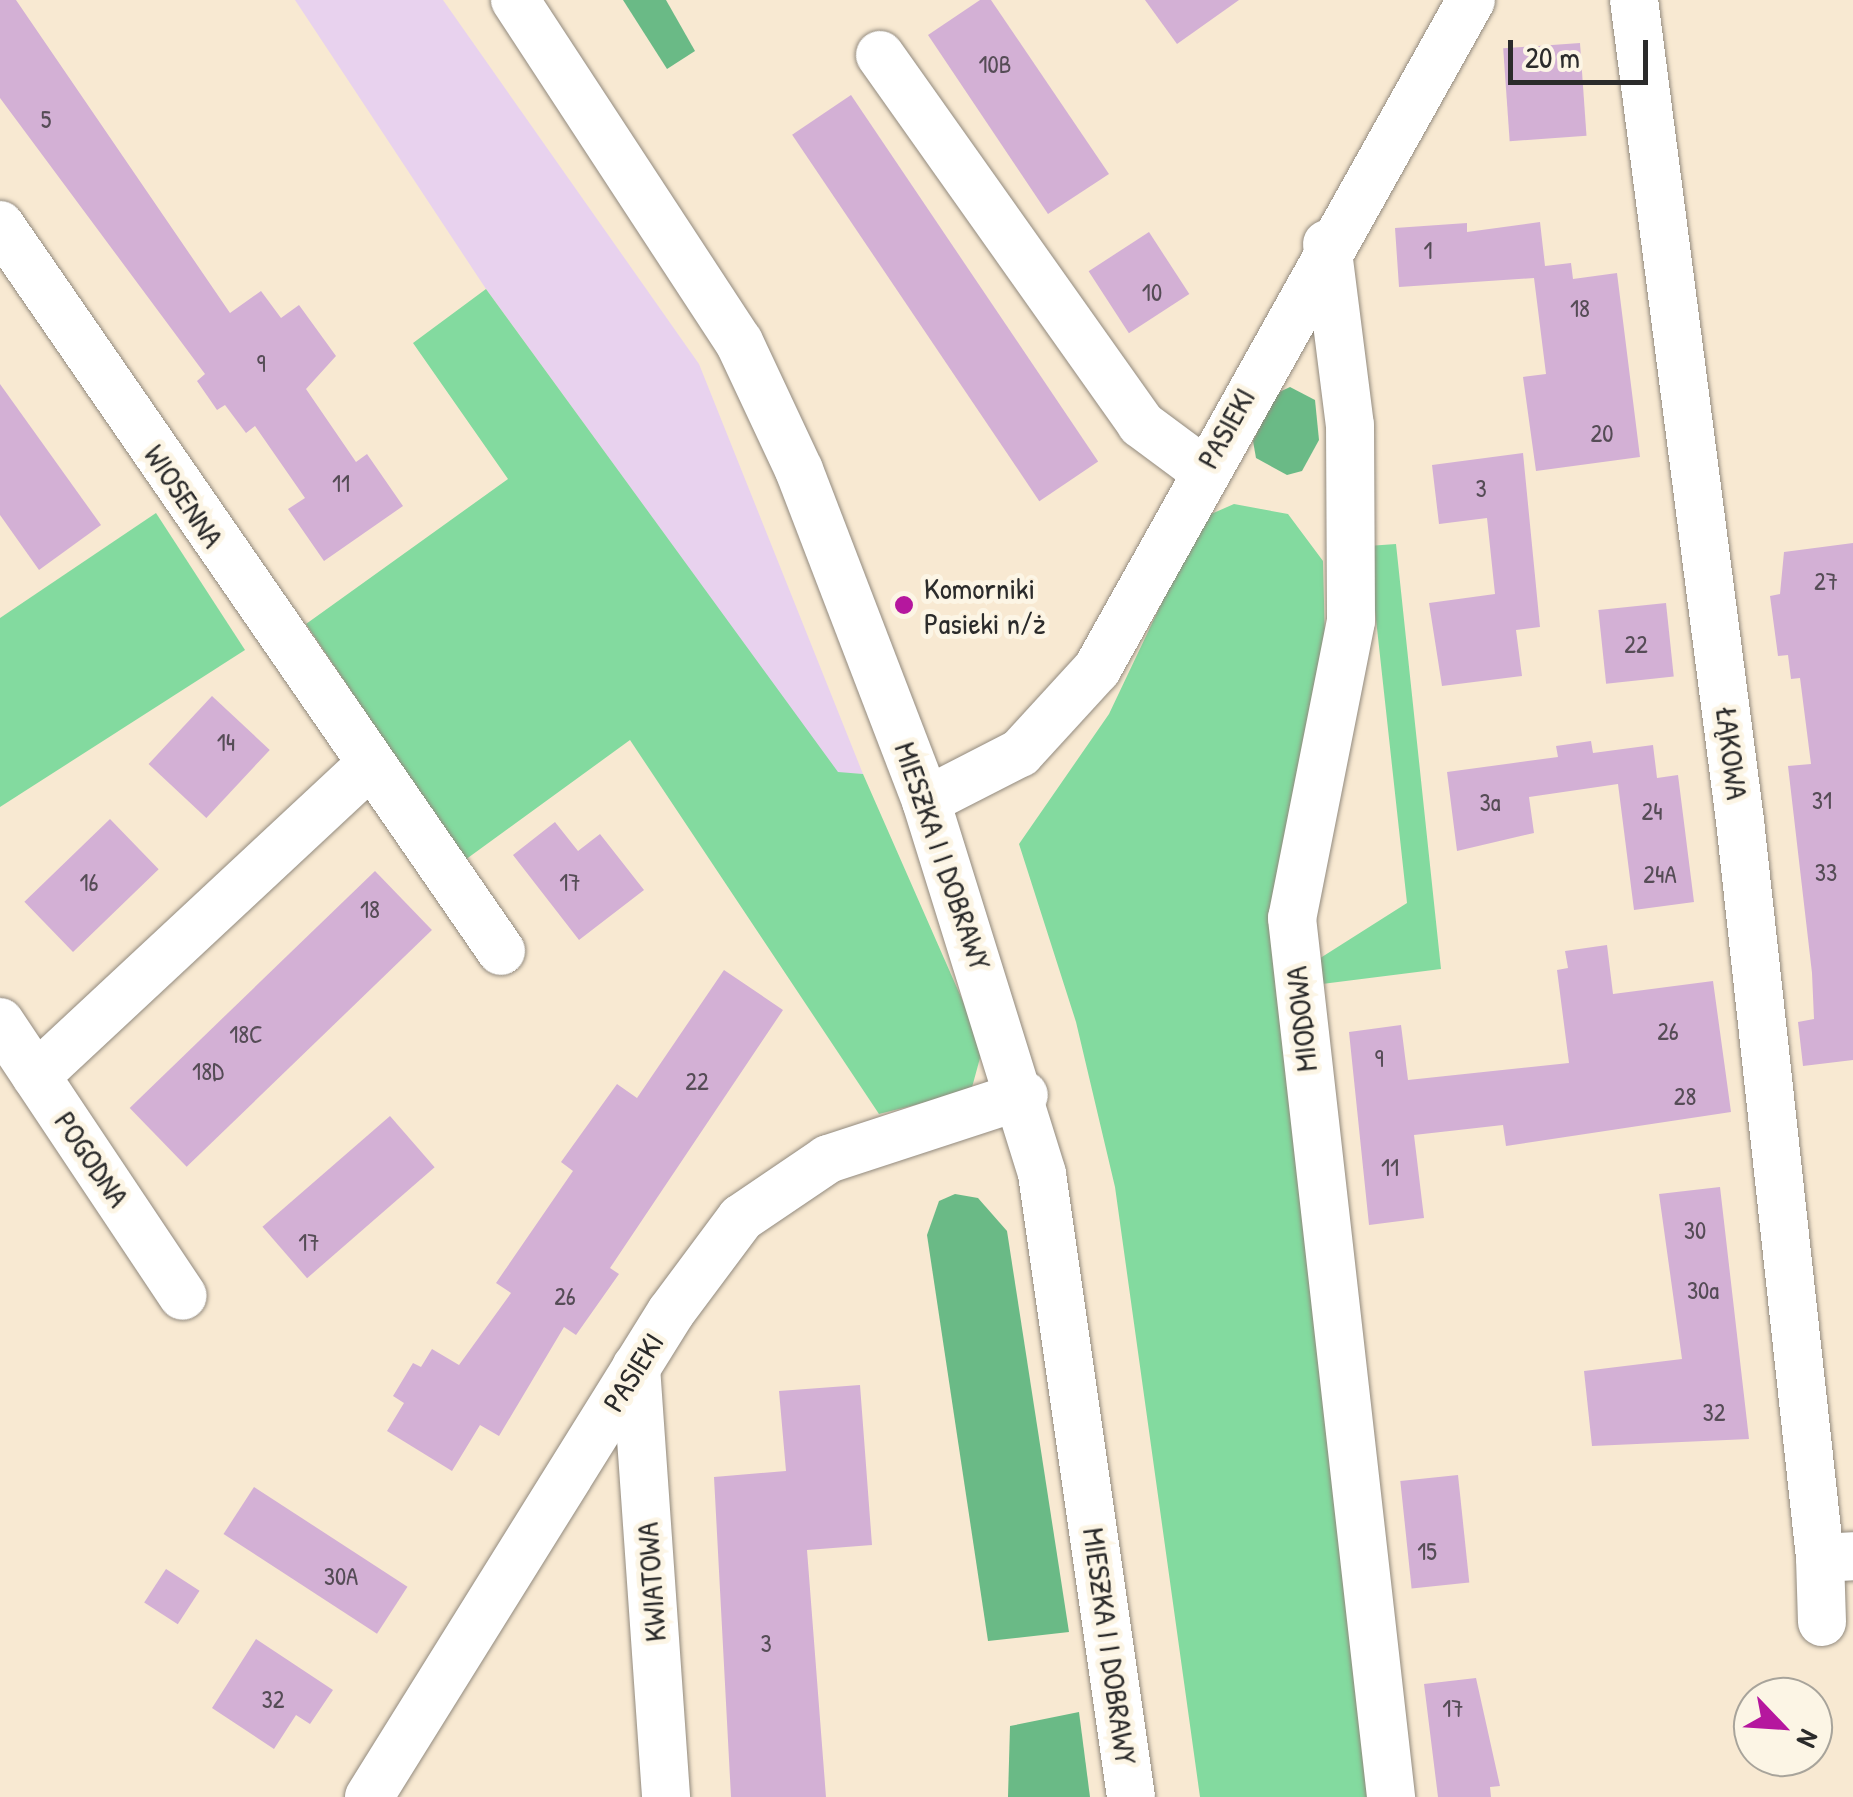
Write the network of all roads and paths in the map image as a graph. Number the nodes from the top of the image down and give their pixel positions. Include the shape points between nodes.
1 (516, 0) edge
2 (1472, 0) edge
3 (1634, 0) edge
4 (880, 56) dead end
5 (0, 224) edge
6 (1327, 244) junction
7 (1203, 470) junction
8 (367, 767) junction
9 (926, 801) junction
10 (501, 952) dead end
11 (0, 1022) edge
12 (36, 1076) junction
13 (1024, 1095) junction
14 (182, 1296) dead end
15 (636, 1367) junction
16 (1837, 1557) edge
17 (1822, 1622) dead end
18 (369, 1797) edge
19 (666, 1797) edge
20 (1131, 1797) edge
21 (1391, 1797) edge

1 - 9 street, MIESZKA I I DOBRAWY via 739,342 799,470
2 - 6 street, PASIEKI
3 - 16 street, ŁĄKOWA via 1816,1507
4 - 7 street via 1142,424
5 - 8 street, WIOSENNA
6 - 7 street, PASIEKI
6 - 21 street, MIODOWA via 1350,425 1351,620 1292,918
7 - 9 street, PASIEKI via 1128,619 1071,704 1008,760
8 - 10 street, WIOSENNA
8 - 12 street
9 - 13 street, MIESZKA I I DOBRAWY
11 - 12 street, POGODNA
12 - 14 street, POGODNA
13 - 15 street, PASIEKI via 828,1160 770,1192 708,1260
13 - 20 street, MIESZKA I I DOBRAWY via 1061,1283
15 - 18 street, PASIEKI
15 - 19 street, KWIATOWA
16 - 17 street, ŁĄKOWA

